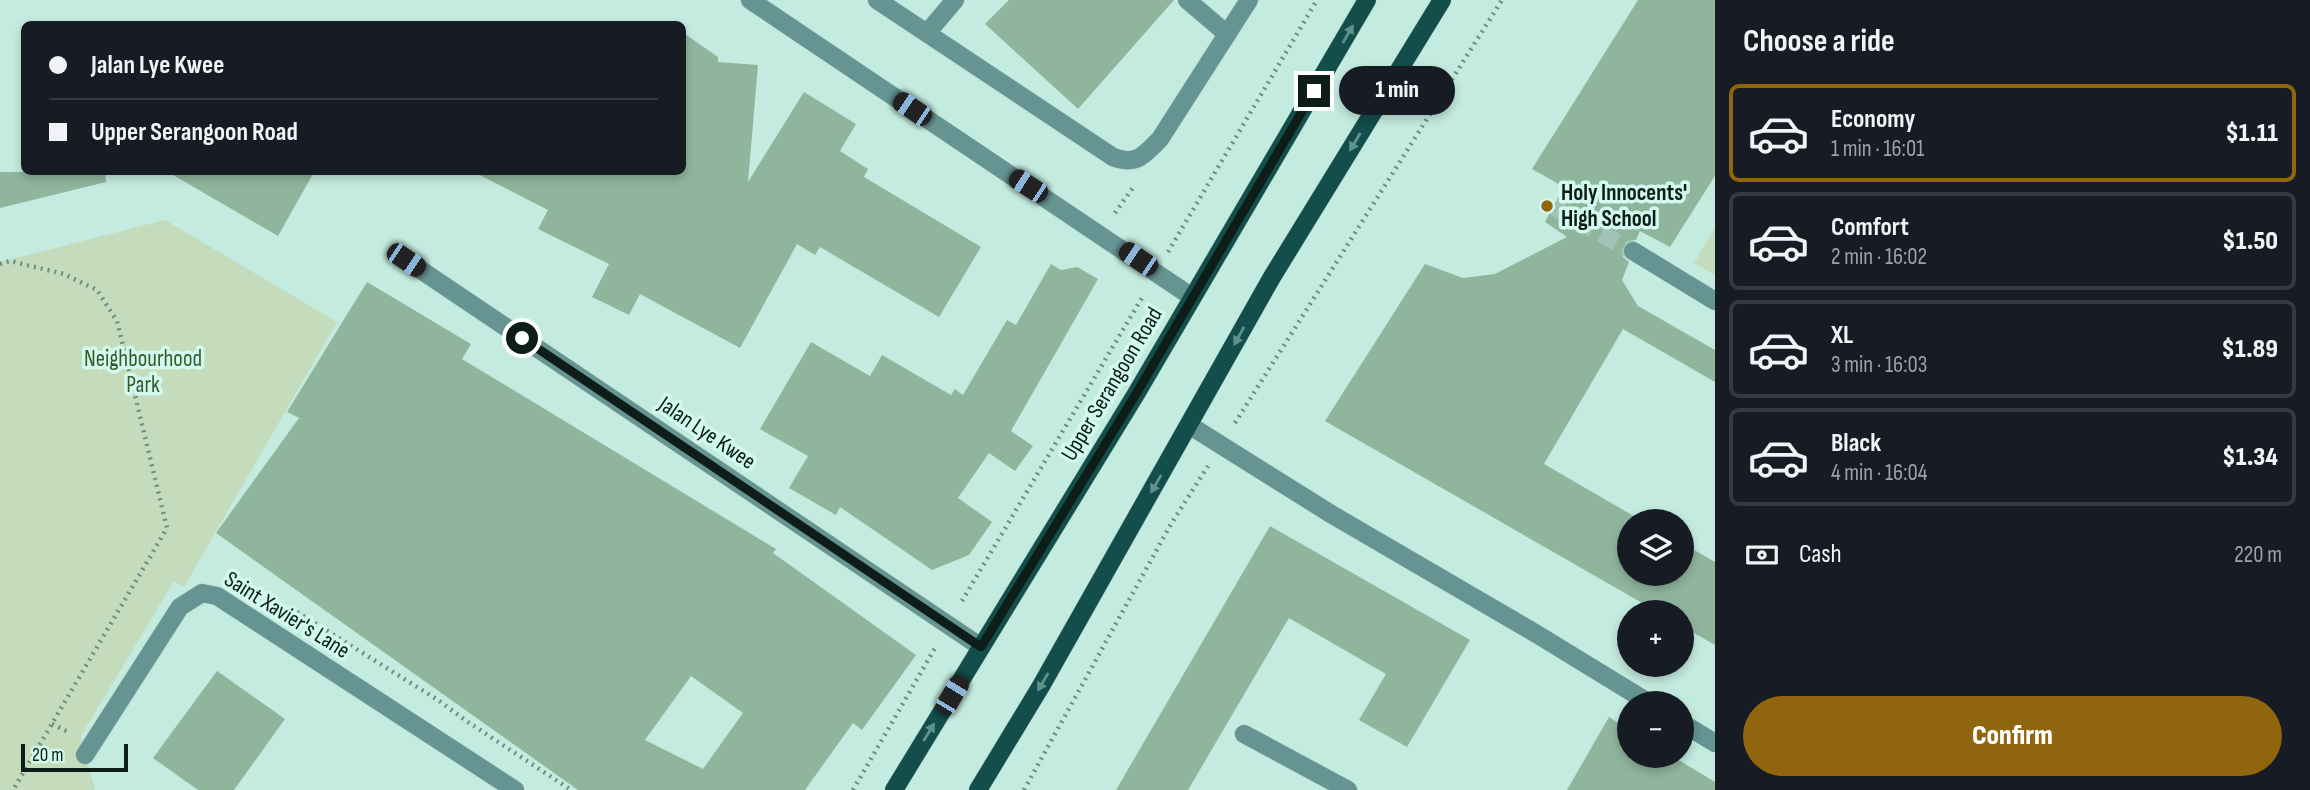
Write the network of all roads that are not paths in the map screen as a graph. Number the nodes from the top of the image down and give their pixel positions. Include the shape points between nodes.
1 (750, 0) edge
2 (877, 0) edge
3 (955, 0) edge
4 (1187, 0) edge
5 (1249, 0) edge
6 (1367, 0) edge
7 (1442, 0) edge
8 (927, 33) junction
9 (1227, 34) junction
10 (1633, 251) tunnel mouth
11 (406, 260) dead end
12 (1192, 297) junction
13 (1715, 301) edge
14 (1189, 425) junction
15 (981, 647) junction
16 (1630, 691) edge
17 (1694, 730) edge
18 (1244, 734) dead end
19 (1715, 743) edge
20 (85, 755) dead end
21 (515, 790) edge
22 (894, 790) edge
23 (978, 790) edge
24 (1348, 790) edge

1 - 12 street
2 - 8 street
3 - 8 street
4 - 9 street
5 - 9 street
12 -> 6 main road, Upper Serangoon Road
7 -> 14 main road via 1272,276
8 - 9 street via 1123,160 1141,158 1160,139
10 - 13 street
11 - 15 street, Jalan Lye Kwee
12 - 15 main road, Upper Serangoon Road
14 - 16 street
14 -> 23 main road
22 -> 15 main road, Upper Serangoon Road
17 - 19 street
18 - 24 street
20 - 21 street, Saint Xavier's Lane via 180,607 202,593 217,596

